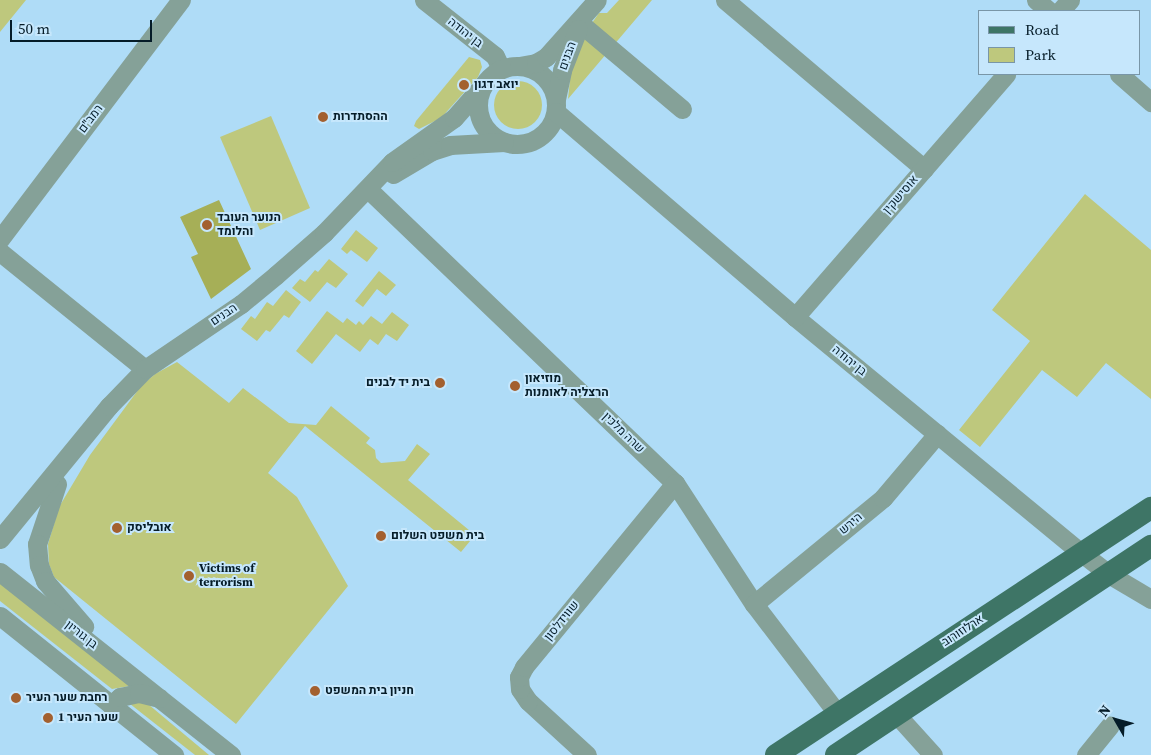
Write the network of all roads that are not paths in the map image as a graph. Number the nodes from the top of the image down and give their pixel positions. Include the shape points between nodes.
1 (181, 0) edge
2 (424, 0) edge
3 (725, 0) edge
4 (1036, 0) edge
5 (1070, 0) edge
6 (1047, 10) edge
7 (1061, 10) edge
8 (588, 13) edge
9 (510, 68) junction
10 (1005, 75) edge
11 (1121, 75) edge
12 (483, 86) junction
13 (1151, 102) edge
14 (556, 106) junction
15 (682, 109) dead end
16 (504, 142) junction
17 (924, 169) junction
18 (368, 189) junction
19 (0, 239) edge
20 (0, 252) edge
21 (795, 316) junction
22 (145, 368) junction
23 (937, 434) junction
24 (80, 441) junction
25 (675, 483) junction
26 (57, 484) junction
27 (1151, 508) edge
28 (0, 539) edge
29 (1151, 546) edge
30 (1083, 554) junction
31 (0, 555) edge
32 (0, 572) edge
33 (1107, 573) junction
34 (1151, 599) edge
35 (754, 604) junction
36 (0, 616) edge
37 (128, 672) junction
38 (163, 699) junction
39 (111, 706) junction
40 (836, 713) junction
41 (896, 714) junction
42 (1110, 725) dead end
43 (174, 755) edge
44 (231, 755) edge
45 (587, 755) edge
46 (776, 755) edge
47 (836, 755) edge
48 (934, 755) edge
49 (1086, 755) edge

1 - 19 street, רמב"ם
2 - 9 street, בן יהודה
3 - 17 street
4 - 6 street
5 - 7 street
8 - 9 street, הבנים via 546,57 536,63
8 - 14 street, הבנים via 562,70
8 - 15 street
9 - 12 street via 491,76
9 - 14 street via 536,71 545,77 552,88
10 - 17 street, אוסישקין
11 - 13 street
12 - 16 street via 478,98 482,123 489,133
12 - 18 street, הבנים via 454,118 407,149
14 - 16 street via 552,124 534,141 522,144
14 - 21 street, בן יהודה
16 - 18 street, הבנים via 450,145 432,150
17 - 21 street, אוסישקין
18 - 22 street, הבנים via 302,253 241,304
18 - 25 street, שרה מלכין
20 - 22 street
21 - 23 street, בן יהודה
22 - 24 street, הבנים
23 - 30 street, בן יהודה
23 - 35 street, הירש via 883,498
24 - 26 street, הבנים
24 - 28 street, הבנים
25 - 35 street, שרה מלכין
25 - 45 street, שווידלסון via 524,667 520,677 520,689 528,701
26 - 31 street, הבנים
26 - 37 street via 36,544 45,581
27 - 30 main road, ארלוזורוב
29 - 33 main road
30 - 33 street, בן יהודה
30 - 40 main road, ארלוזורוב
32 - 37 street, בן גוריון
33 - 34 street, בן יהודה
33 - 41 main road
35 - 40 street, שרה מלכין
36 - 39 street
37 - 38 street, בן גוריון
38 - 39 street, בן גוריון via 139,693 120,697
38 - 44 street, בן גוריון
39 - 43 street
40 - 46 main road, ארלוזורוב
41 - 47 main road
41 - 48 street
42 - 49 street

